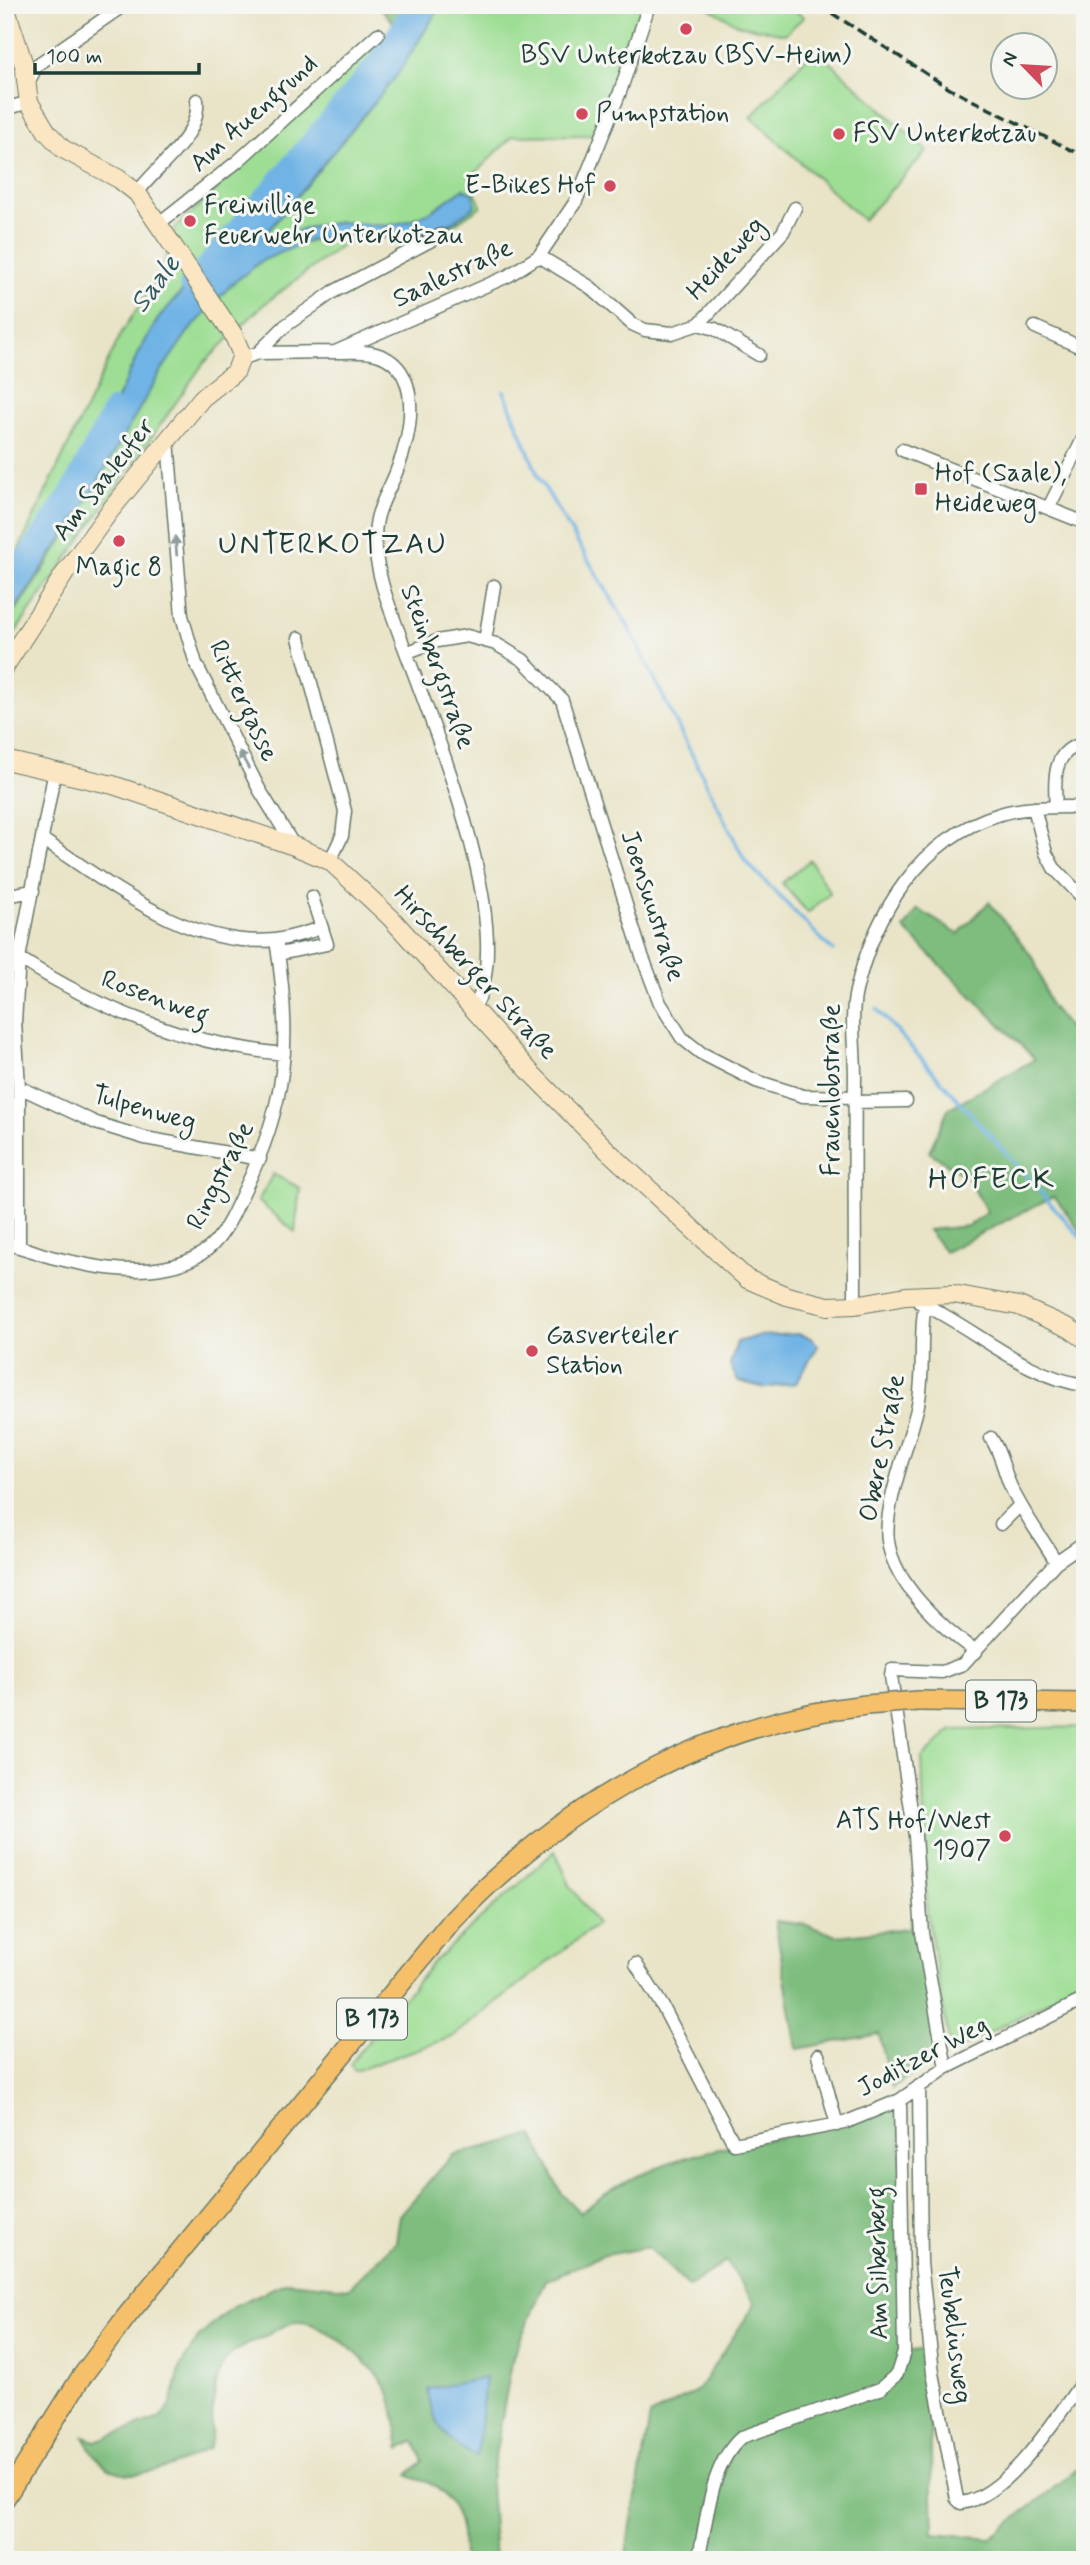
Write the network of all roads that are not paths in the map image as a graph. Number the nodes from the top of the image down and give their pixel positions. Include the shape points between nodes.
1 (124, 5) edge
2 (649, 5) edge
3 (5, 6) edge
4 (378, 34) dead end
5 (21, 54) junction
6 (47, 58) junction
7 (28, 95) junction
8 (197, 100) dead end
9 (5, 109) edge
10 (137, 192) junction
11 (795, 208) dead end
12 (162, 230) junction
13 (441, 234) dead end
14 (539, 256) junction
15 (699, 324) junction
16 (1035, 327) dead end
17 (1085, 349) edge
18 (335, 352) junction
19 (758, 355) dead end
20 (250, 356) junction
21 (1085, 435) edge
22 (168, 440) junction
23 (902, 450) dead end
24 (1049, 508) junction
25 (1085, 523) edge
26 (494, 586) dead end
27 (299, 638) dead end
28 (485, 641) junction
29 (408, 652) junction
30 (5, 666) edge
31 (1085, 744) edge
32 (5, 760) edge
33 (55, 769) junction
34 (1056, 807) junction
35 (1085, 807) edge
36 (1034, 808) junction
37 (43, 840) junction
38 (292, 843) junction
39 (330, 861) junction
40 (33, 891) junction
41 (5, 895) edge
42 (312, 897) dead end
43 (1085, 900) edge
44 (322, 928) junction
45 (276, 940) junction
46 (279, 954) junction
47 (19, 958) junction
48 (473, 1010) junction
49 (284, 1054) junction
50 (19, 1087) junction
51 (855, 1099) junction
52 (906, 1101) dead end
53 (12, 1109) edge
54 (260, 1159) junction
55 (12, 1245) edge
56 (906, 1296) junction
57 (925, 1304) junction
58 (855, 1305) junction
59 (1085, 1339) edge
60 (1085, 1385) edge
61 (991, 1438) dead end
62 (1020, 1506) junction
63 (1001, 1524) dead end
64 (1085, 1542) edge
65 (1056, 1562) junction
66 (976, 1652) junction
67 (1085, 1703) edge
68 (636, 1964) dead end
69 (1085, 1999) edge
70 (818, 2055) dead end
71 (946, 2068) junction
72 (919, 2086) junction
73 (900, 2100) junction
74 (838, 2125) junction
75 (1085, 2378) edge
76 (5, 2498) edge
77 (698, 2560) edge

1 - 6 street
2 - 14 street, Saalestraße via 576,201
3 - 5 main road
4 - 12 street, Am Auengrund
5 - 6 street via 31,61
5 - 7 main road
6 - 7 street via 30,74
7 - 9 street
7 - 10 main road via 47,132 63,149
8 - 10 street via 197,116 185,138
10 - 12 main road
11 - 15 street, Heideweg via 783,232
12 - 20 main road
13 - 20 street, Am Saaleufer via 333,292
14 - 15 street, Heideweg via 574,276 619,316 645,330 672,333
14 - 18 street, Saalestraße via 508,276
15 - 19 street
16 - 17 street
18 - 20 street, Saalestraße
18 - 29 street, Steinbergstraße via 372,353 401,368 412,405 397,471 376,522 375,551 383,587
20 - 22 main road, Am Saaleufer via 202,398
21 - 24 street
22 - 30 main road, Am Saaleufer via 72,563
38 -> 22 street, Rittergasse via 259,789 196,664 182,616
23 - 24 street
24 - 25 street
26 - 28 street
27 - 39 street via 345,811 342,836
28 - 29 street, Joensuustraße via 467,636
28 - 51 street, Joensuustraße via 523,660 562,700 641,953 660,1003 682,1038 729,1070 756,1081 803,1096
29 - 48 street, Steinbergstraße via 466,825 487,930 484,986
31 - 34 street via 1074,745 1062,755 1054,782
32 - 33 main road, Hirschberger Straße
33 - 37 street
33 - 38 main road, Hirschberger Straße
34 - 35 street, Frauenlobstraße
34 - 36 street, Frauenlobstraße
36 - 43 street via 1054,868
36 - 51 street, Frauenlobstraße via 1000,814 934,848 887,908 855,993
37 - 40 street
37 - 45 street via 159,914 225,936
38 - 39 main road, Hirschberger Straße
39 - 48 main road, Hirschberger Straße via 390,917
40 - 41 street
40 - 47 street
42 - 44 street
44 - 45 street
44 - 46 street via 327,944
45 - 46 street, Ringstraße
46 - 49 street, Ringstraße
47 - 49 street, Rosenweg via 88,999 165,1030 201,1042
47 - 50 street via 15,1021
48 - 58 main road, Hirschberger Straße via 609,1152 726,1263 747,1279 787,1296 828,1306
49 - 54 street, Ringstraße via 274,1123
50 - 53 street
50 - 54 street, Tulpenweg via 96,1123 145,1138
51 - 52 street, Joensuustraße
51 - 58 street, Frauenlobstraße
53 - 55 street
54 - 55 street, Ringstraße via 221,1236 195,1260 133,1270 90,1265
56 - 57 street
56 - 58 main road, Hirschberger Straße
56 - 59 main road, Hirschberger Straße via 953,1294 1019,1306
57 - 60 street via 1005,1353
57 - 66 street, Obere Straße via 918,1404 891,1510 888,1541 915,1598 941,1627
61 - 62 street
62 - 63 street
62 - 65 street
64 - 65 street
65 - 66 street
66 - 71 street via 952,1669 898,1669 892,1670 891,1676 912,1806 919,1912
67 - 76 main road, B 173, bridge via 918,1701 836,1708 716,1741 616,1787 574,1813 495,1877 453,1920 126,2317 80,2379
68 - 74 street, Joditzer Weg via 734,2144
69 - 71 street, Joditzer Weg
70 - 74 street
71 - 72 street, Joditzer Weg
72 - 73 street, Joditzer Weg
72 - 75 street, Teubeliusweg via 921,2263 933,2373 957,2499 961,2503 987,2493 1023,2460
73 - 74 street, Joditzer Weg
73 - 77 street, Am Silberberg via 904,2352 897,2374 880,2389 742,2437 728,2448

